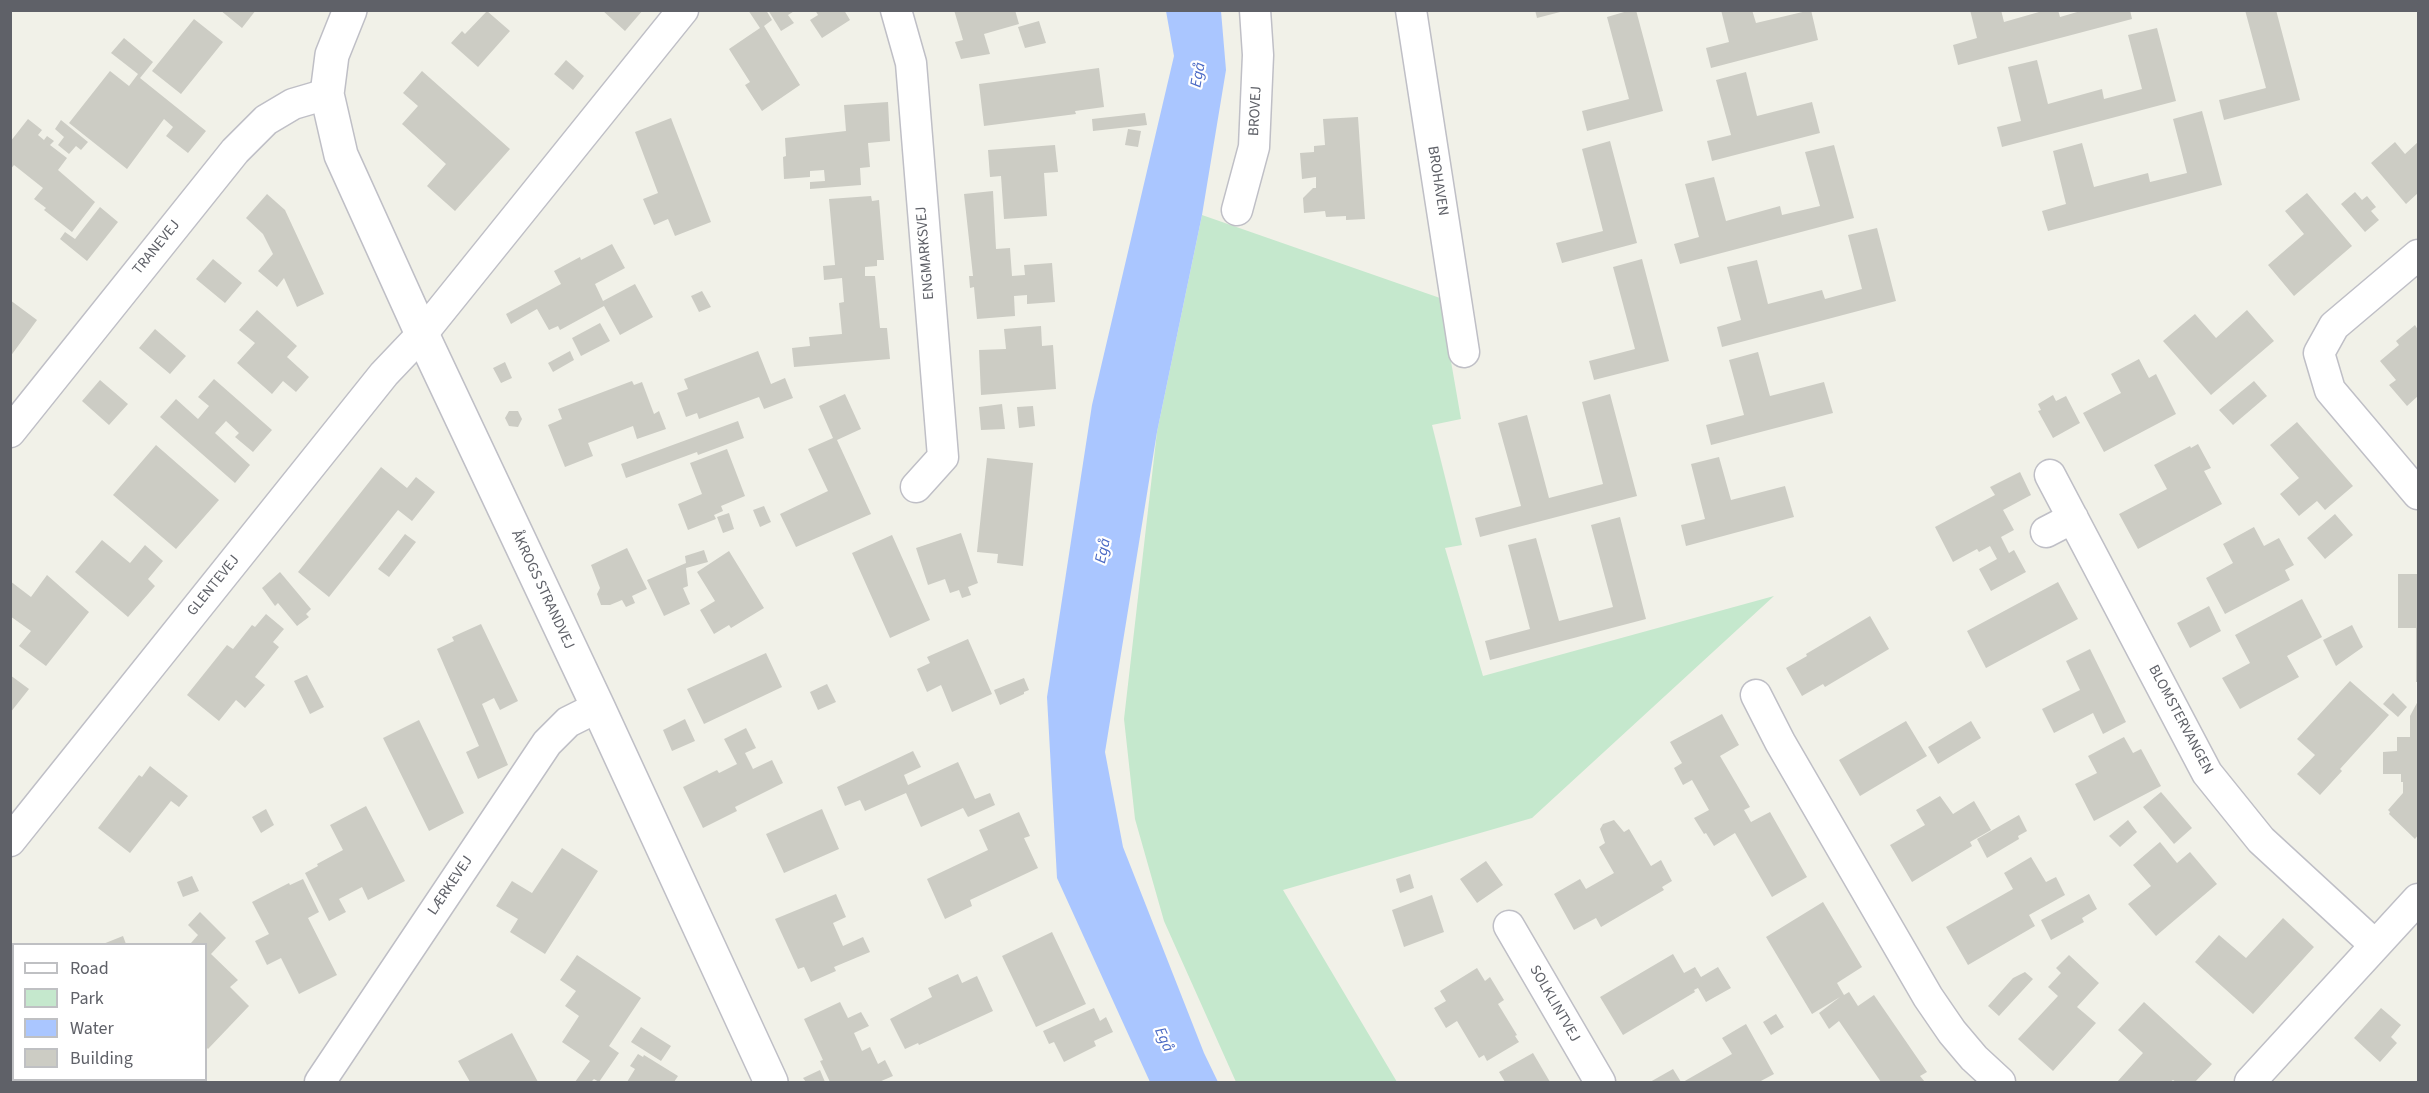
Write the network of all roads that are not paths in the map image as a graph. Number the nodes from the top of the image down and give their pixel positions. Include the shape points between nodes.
1 (350, 10) edge
2 (683, 10) edge
3 (896, 10) edge
4 (1255, 10) edge
5 (1411, 10) edge
6 (327, 94) junction
7 (1237, 210) dead end
8 (2418, 255) edge
9 (422, 334) junction
10 (1464, 352) dead end
11 (10, 432) edge
12 (2050, 475) dead end
13 (916, 487) dead end
14 (2418, 494) edge
15 (2073, 518) junction
16 (2046, 532) dead end
17 (1756, 695) dead end
18 (598, 707) junction
19 (10, 841) edge
20 (2418, 899) edge
21 (1509, 926) dead end
22 (2375, 945) junction
23 (320, 1083) edge
24 (771, 1083) edge
25 (1600, 1083) edge
26 (2000, 1083) edge
27 (2250, 1083) edge

1 - 6 street via 332,55
2 - 9 street
3 - 13 street, ENGMARKSVEJ via 910,63 943,458
4 - 7 street, BROVEJ via 1258,55 1254,147
5 - 10 street, BROHAVEN
6 - 9 street, ÅKROGS STRANDVEJ via 341,155
6 - 11 street, TRANEVEJ via 293,104 266,120 235,151
8 - 14 street via 2334,326 2319,353 2330,390
9 - 18 street, ÅKROGS STRANDVEJ
9 - 19 street, GLENTEVEJ via 384,374
12 - 15 street, BLOMSTERVANGEN
15 - 16 street
15 - 22 street, BLOMSTERVANGEN via 2207,773 2261,840
17 - 26 street via 1928,997 1952,1032
18 - 23 street, LÆRKEVEJ via 568,722 547,743
18 - 24 street, ÅKROGS STRANDVEJ
20 - 22 street
21 - 25 street, SOLKLINTVEJ
22 - 27 street

